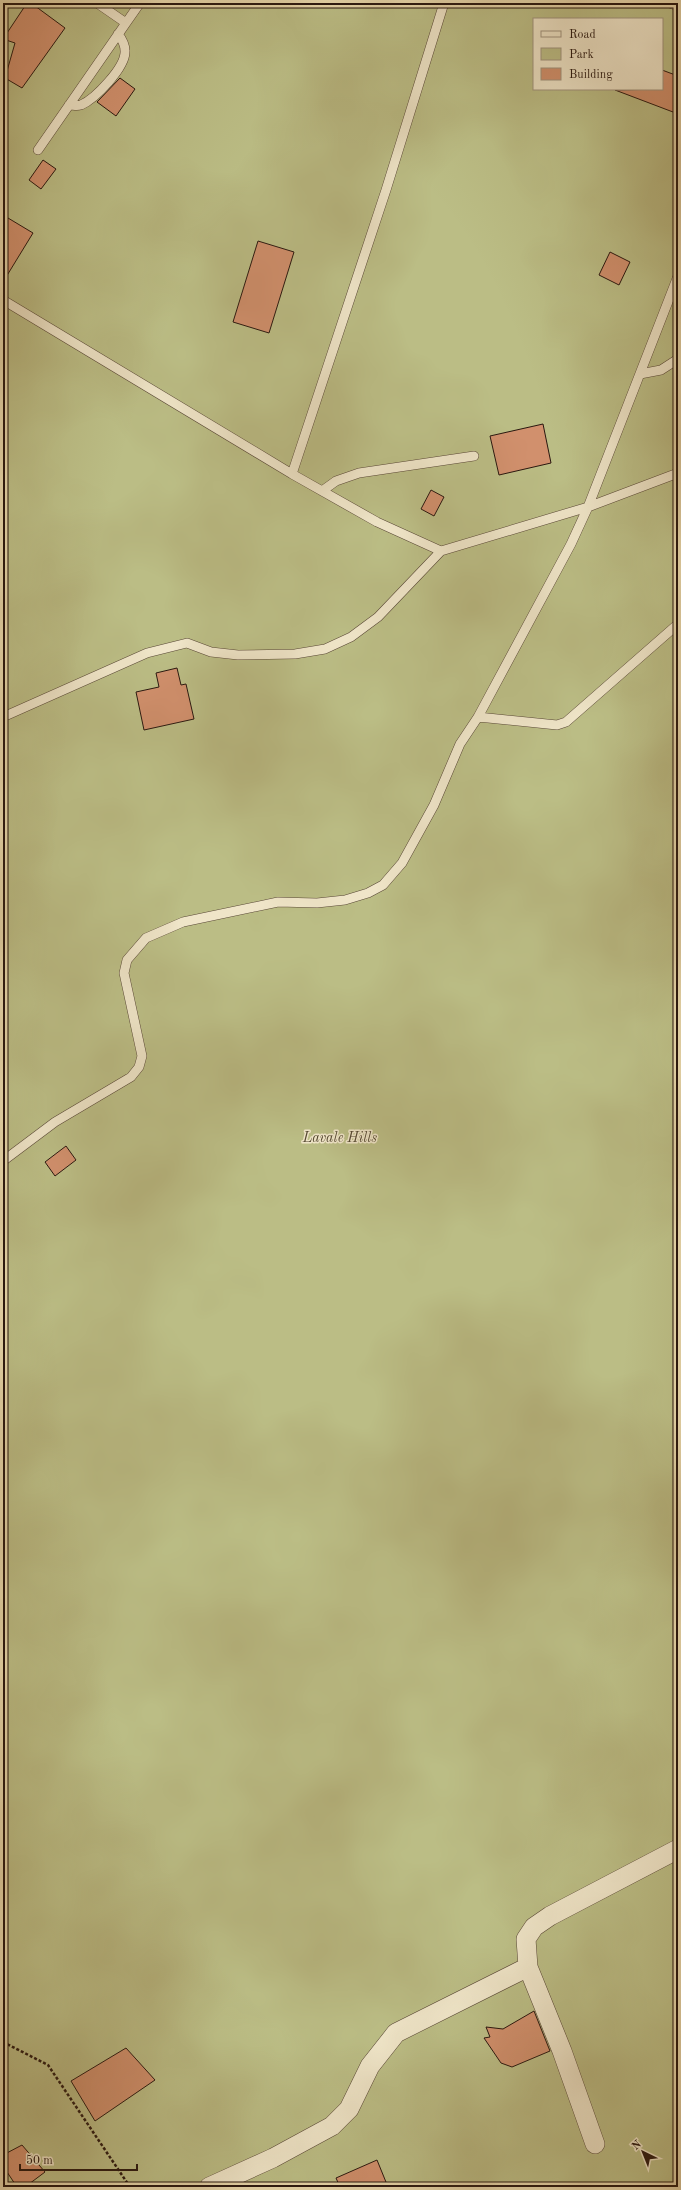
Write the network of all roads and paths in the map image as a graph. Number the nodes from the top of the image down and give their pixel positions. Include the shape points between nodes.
1 (97, 3) edge
2 (140, 3) edge
3 (444, 3) edge
4 (670, 3) edge
5 (678, 6) edge
6 (126, 23) junction
7 (118, 34) junction
8 (69, 105) junction
9 (38, 150) dead end
10 (678, 276) edge
11 (676, 288) edge
12 (3, 300) edge
13 (678, 359) edge
14 (640, 374) junction
15 (474, 456) dead end
16 (678, 473) edge
17 (292, 474) junction
18 (322, 491) junction
19 (588, 507) junction
20 (441, 551) junction
21 (678, 624) edge
22 (3, 716) edge
23 (478, 717) junction
24 (3, 1161) edge
25 (678, 1849) edge
26 (528, 1966) junction
27 (3, 2042) edge
28 (595, 2144) dead end
29 (130, 2187) edge
30 (209, 2187) edge

1 - 6 lane
2 - 6 lane
3 - 17 lane via 386,190
4 - 5 lane
6 - 7 lane
7 - 8 lane
7 - 8 lane via 126,51 117,71 93,97 80,106
8 - 9 lane
10 - 11 lane
11 - 14 lane
12 - 17 lane
13 - 14 lane via 662,370
14 - 19 lane
15 - 18 lane via 359,474 336,481
16 - 19 lane
17 - 18 lane
18 - 20 lane via 376,522
19 - 20 lane
19 - 23 lane via 571,544
20 - 22 lane via 378,617 351,637 324,649 295,654 238,655 211,652 187,642 147,653
21 - 23 lane via 566,722 557,725
23 - 24 lane via 460,744 434,804 402,863 383,885 345,900 317,903 278,902 183,922 146,938 127,960 124,969 142,1056 139,1067 131,1077 55,1122
25 - 26 street via 542,1921 526,1939
26 - 28 street
26 - 30 street via 396,2033 370,2066 349,2109 332,2126 273,2158
27 - 29 path via 48,2065

